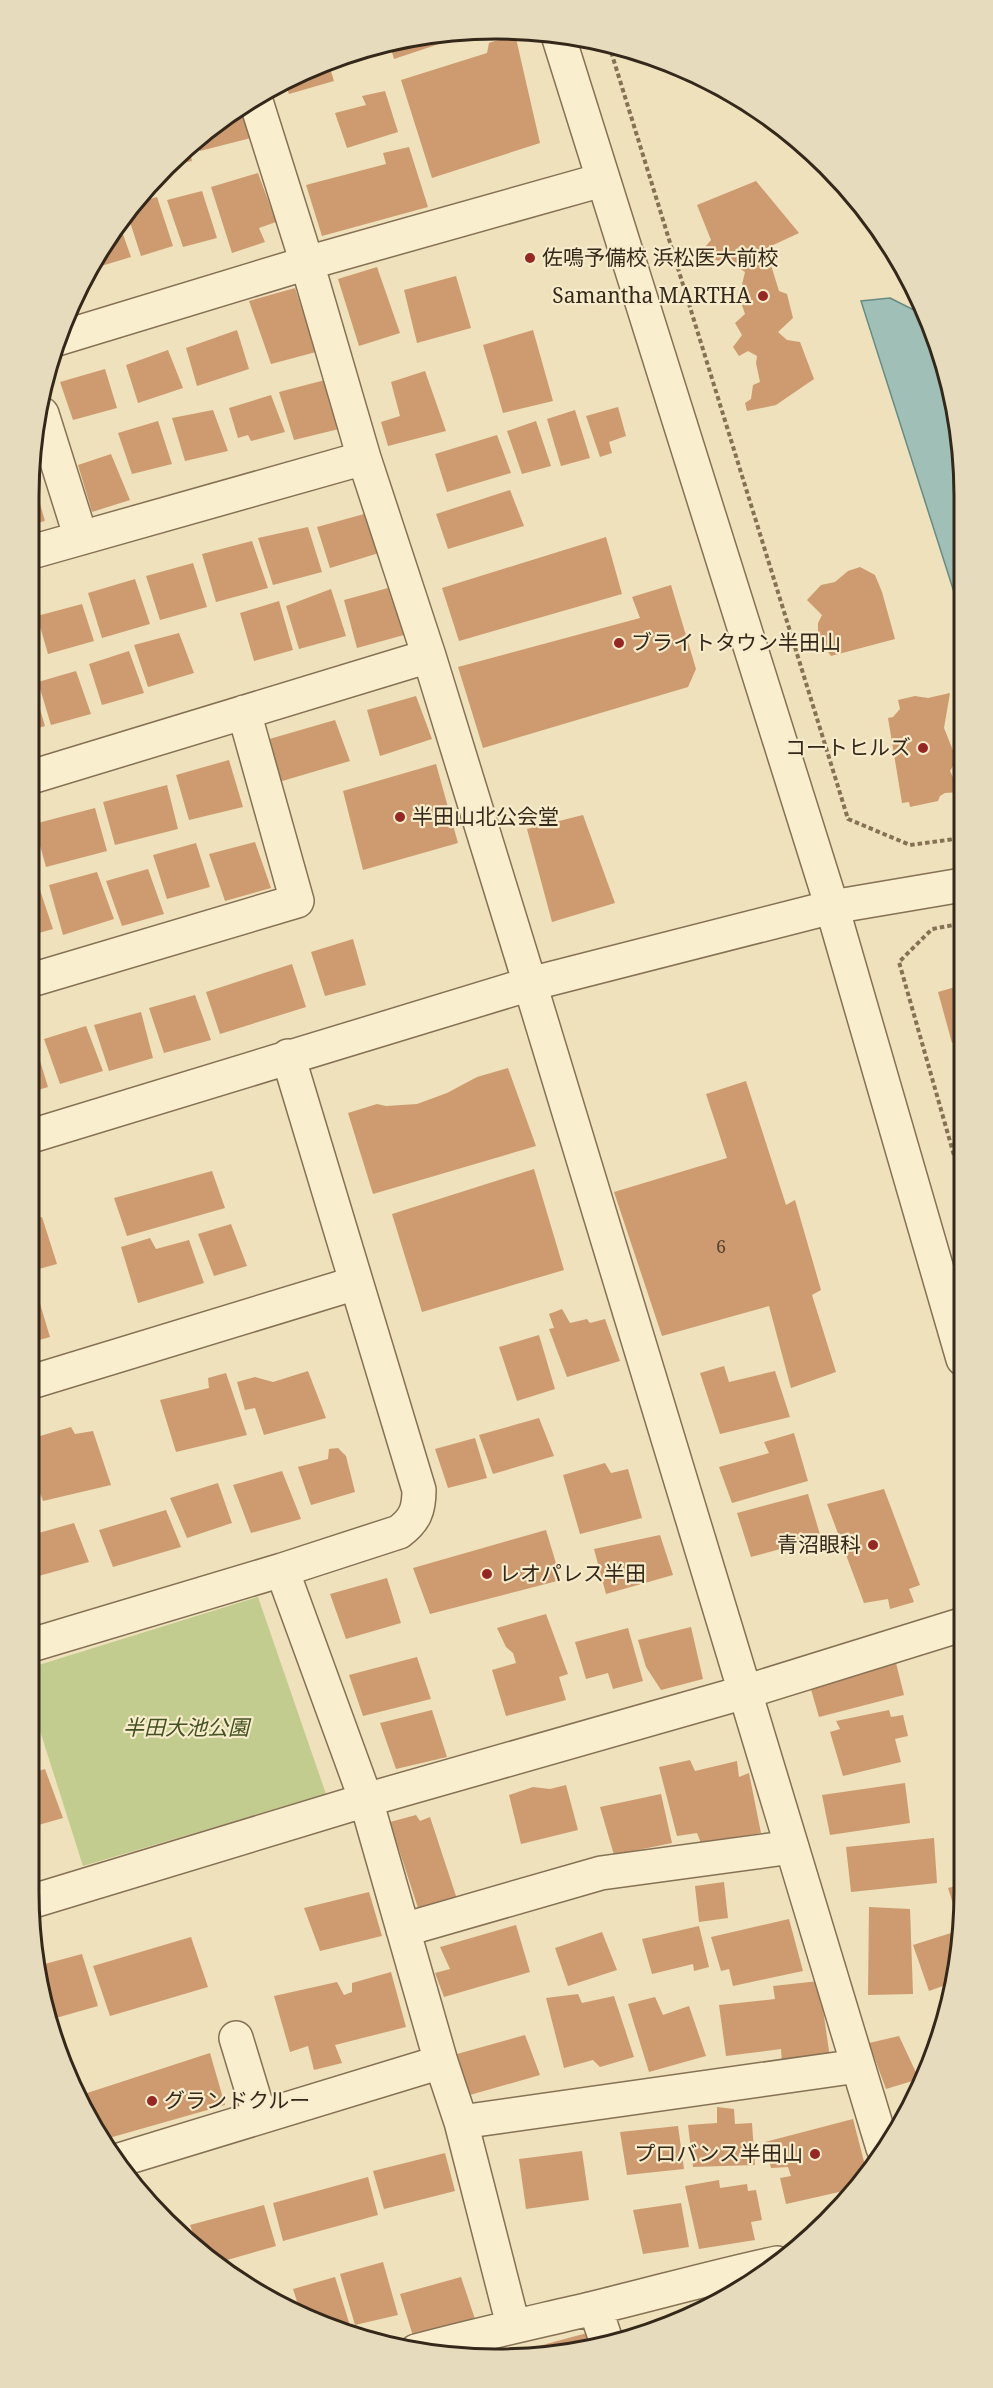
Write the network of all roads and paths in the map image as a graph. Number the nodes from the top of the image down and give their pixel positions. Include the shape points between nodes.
1 (561, 44) edge
2 (612, 54) edge
3 (258, 106) edge
4 (602, 180) junction
5 (307, 263) junction
6 (68, 336) edge
7 (45, 424) edge
8 (364, 458) junction
9 (81, 538) junction
10 (39, 550) edge
11 (429, 656) junction
12 (244, 712) junction
13 (39, 775) edge
14 (954, 839) edge
15 (954, 886) edge
16 (832, 907) junction
17 (954, 925) edge
18 (39, 978) edge
19 (530, 984) junction
20 (288, 1056) junction
21 (39, 1134) edge
22 (954, 1155) edge
23 (356, 1283) junction
24 (954, 1328) edge
25 (39, 1380) edge
26 (282, 1570) junction
27 (954, 1627) edge
28 (39, 1643) edge
29 (745, 1692) junction
30 (366, 1800) junction
31 (792, 1847) junction
32 (39, 1899) edge
33 (403, 1930) junction
34 (236, 2038) dead end
35 (441, 2062) junction
36 (858, 2066) junction
37 (260, 2117) junction
38 (461, 2122) junction
39 (881, 2140) edge
40 (125, 2158) edge
41 (758, 2267) edge
42 (595, 2308) junction
43 (513, 2325) junction
44 (604, 2336) edge
45 (438, 2345) edge

1 - 4 street
2 - 14 path via 848,819 909,845
3 - 5 street
4 - 5 street
4 - 16 street
5 - 6 street
5 - 8 street
7 - 9 street
8 - 9 street
8 - 11 street
9 - 10 street
11 - 12 street
11 - 19 street
12 - 13 street
12 - 18 street via 297,901
15 - 16 street
16 - 19 street
16 - 24 street
17 - 22 path via 932,929 899,962
19 - 20 street
19 - 29 street
20 - 21 street
20 - 23 street
23 - 25 street
23 - 26 street via 419,1490 419,1508 411,1523 399,1532
26 - 28 street
26 - 30 street
27 - 29 street
29 - 30 street
29 - 31 street
30 - 32 street
30 - 33 street
31 - 33 street via 601,1873
31 - 36 street
33 - 35 street
34 - 37 street
35 - 37 street
35 - 38 street
36 - 38 street
36 - 39 street
37 - 40 street
38 - 43 street
41 - 42 street
42 - 43 street
42 - 44 street
43 - 45 street

